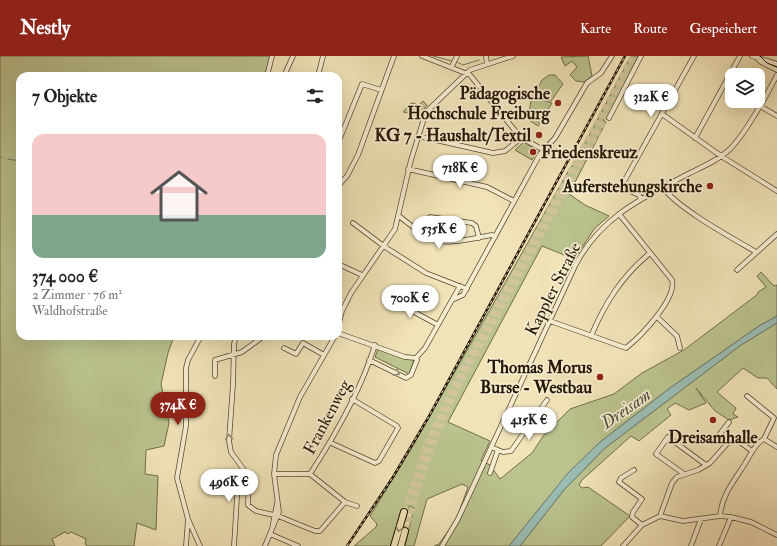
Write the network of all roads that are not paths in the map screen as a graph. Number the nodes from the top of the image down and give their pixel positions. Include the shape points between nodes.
1 (272, 56) edge
2 (292, 56) edge
3 (323, 56) edge
4 (394, 56) edge
5 (422, 56) edge
6 (456, 56) edge
7 (486, 56) edge
8 (513, 56) edge
9 (612, 56) edge
10 (641, 56) edge
11 (694, 56) edge
12 (740, 56) edge
13 (752, 56) edge
14 (758, 59) junction
15 (487, 64) junction
16 (777, 64) edge
17 (452, 66) junction
18 (777, 70) edge
19 (268, 72) edge
20 (286, 72) edge
21 (319, 72) edge
22 (465, 73) junction
23 (777, 75) edge
24 (777, 81) edge
25 (772, 85) junction
26 (381, 90) junction
27 (765, 97) edge
28 (759, 108) edge
29 (763, 108) edge
30 (662, 114) junction
31 (777, 116) edge
32 (609, 118) dead end
33 (342, 134) edge
34 (418, 136) junction
35 (521, 138) junction
36 (695, 138) junction
37 (544, 150) junction
38 (721, 156) junction
39 (408, 169) junction
40 (342, 182) edge
41 (663, 187) junction
42 (777, 191) edge
43 (641, 199) junction
44 (514, 201) junction
45 (619, 214) junction
46 (399, 216) junction
47 (353, 223) dead end
48 (422, 234) junction
49 (777, 234) edge
50 (495, 237) junction
51 (479, 238) junction
52 (385, 247) junction
53 (756, 252) junction
54 (650, 253) junction
55 (342, 266) edge
56 (737, 270) dead end
57 (362, 275) junction
58 (460, 286) junction
59 (467, 289) junction
60 (387, 300) dead end
61 (452, 300) junction
62 (342, 308) edge
63 (657, 317) junction
64 (550, 321) junction
65 (438, 325) junction
66 (342, 333) edge
67 (591, 336) junction
68 (199, 340) edge
69 (235, 340) edge
70 (258, 340) edge
71 (333, 340) edge
72 (375, 345) junction
73 (284, 348) dead end
74 (680, 348) dead end
75 (233, 354) junction
76 (324, 355) junction
77 (416, 359) junction
78 (369, 360) junction
79 (215, 376) dead end
80 (747, 396) dead end
81 (352, 399) junction
82 (547, 400) dead end
83 (729, 422) dead end
84 (719, 435) dead end
85 (764, 439) junction
86 (331, 443) junction
87 (491, 447) junction
88 (777, 447) edge
89 (498, 450) junction
90 (752, 451) junction
91 (706, 466) junction
92 (634, 470) dead end
93 (244, 472) junction
94 (490, 473) dead end
95 (274, 474) junction
96 (310, 474) junction
97 (684, 474) junction
98 (345, 502) junction
99 (357, 506) dead end
100 (404, 512) tunnel mouth
101 (276, 515) junction
102 (660, 516) junction
103 (720, 516) junction
104 (731, 517) junction
105 (188, 519) junction
106 (701, 519) junction
107 (642, 525) junction
108 (405, 531) tunnel mouth
109 (270, 534) junction
110 (777, 535) edge
111 (625, 544) edge
112 (186, 546) edge
113 (200, 546) edge
114 (234, 546) edge
115 (265, 546) edge
116 (298, 546) edge
117 (394, 546) edge
118 (401, 546) edge
119 (442, 546) edge
120 (630, 546) edge
121 (691, 546) edge
122 (719, 546) edge

1 - 19 street
2 - 20 street
3 - 21 street
4 - 26 street
5 - 17 street
6 - 17 street
7 - 15 street
8 - 15 street
9 - 37 street via 601,73 587,83 555,138
10 - 32 street
11 - 30 street
12 - 36 street
13 - 14 street
14 - 16 street
14 - 18 street
15 - 22 street
17 - 22 street
22 - 34 street via 426,112
22 - 35 street via 470,75
23 - 25 street, Kappler Straße
24 - 25 street, Kappler Straße
25 - 27 street, Kappler Straße
26 - 33 street via 362,84
26 - 40 street via 358,155
28 - 38 street, Kappler Straße via 736,142
29 - 31 street
30 - 36 street
30 - 43 street via 621,187 640,196
34 - 35 street via 493,153 505,151
34 - 39 street
35 - 37 street
36 - 38 street
37 - 44 street
38 - 41 street, Kappler Straße
38 - 42 street
39 - 44 street via 487,187
39 - 46 street
41 - 43 street, Kappler Straße
41 - 53 street via 667,194 686,208
43 - 45 street, Kappler Straße
44 - 50 street
45 - 54 street
45 - 64 street, Kappler Straße via 599,232 582,255
46 - 48 street
46 - 52 street
47 - 52 street
48 - 51 street via 435,241 447,243
48 - 51 street via 430,216 472,223 476,226
49 - 53 street
50 - 51 street
50 - 59 street
52 - 57 street
52 - 58 street via 426,273
53 - 56 street
54 - 63 street via 674,286
54 - 67 street via 618,285
55 - 57 street
57 - 62 street
58 - 59 street
58 - 61 street
59 - 61 street via 463,295
60 - 65 street via 394,301
61 - 65 street
63 - 67 street via 626,348
63 - 74 street via 677,336
64 - 67 street
64 - 87 street, Kappler Straße
65 - 77 street
66 - 72 street
68 - 105 street via 186,368 186,426 177,478
69 - 75 street
70 - 75 street via 242,352
71 - 76 street
72 - 77 street
72 - 78 street, Frankenweg
73 - 76 street via 296,354 303,343
75 - 79 street via 215,360
93 -> 75 street via 231,452 229,440
76 - 95 street via 300,397 280,446 274,464
78 -> 77 street via 406,378 411,375
78 - 81 street, Frankenweg
80 - 85 street via 774,418
81 - 86 street, Frankenweg
81 - 86 street via 398,428 379,461 375,463
82 - 89 street via 514,448 508,452
83 - 84 street
85 - 88 street
85 - 90 street
86 - 96 street, Frankenweg
87 - 89 street
87 - 119 street, Kappler Straße via 458,520
89 - 94 street
90 - 91 street via 732,437
90 - 103 street via 727,490
91 - 97 street
91 - 97 street via 668,437 656,454
92 - 107 street via 618,482 642,499 632,517
93 - 101 street via 249,477 248,505 256,512
93 - 114 street via 238,482
95 - 96 street, Frankenweg
95 - 101 street via 278,502
96 - 98 street
97 - 102 street via 672,483
98 - 99 street
98 - 101 street via 320,531
100 -> 117 highway
101 - 109 street
102 - 106 street via 683,521
102 - 107 street
103 - 104 street
103 - 106 street
104 - 110 street via 751,522
104 - 122 street
105 - 112 street
105 - 113 street
106 - 121 street
107 - 111 street
108 - 118 highway
109 - 115 street
109 - 116 street
111 - 120 street

